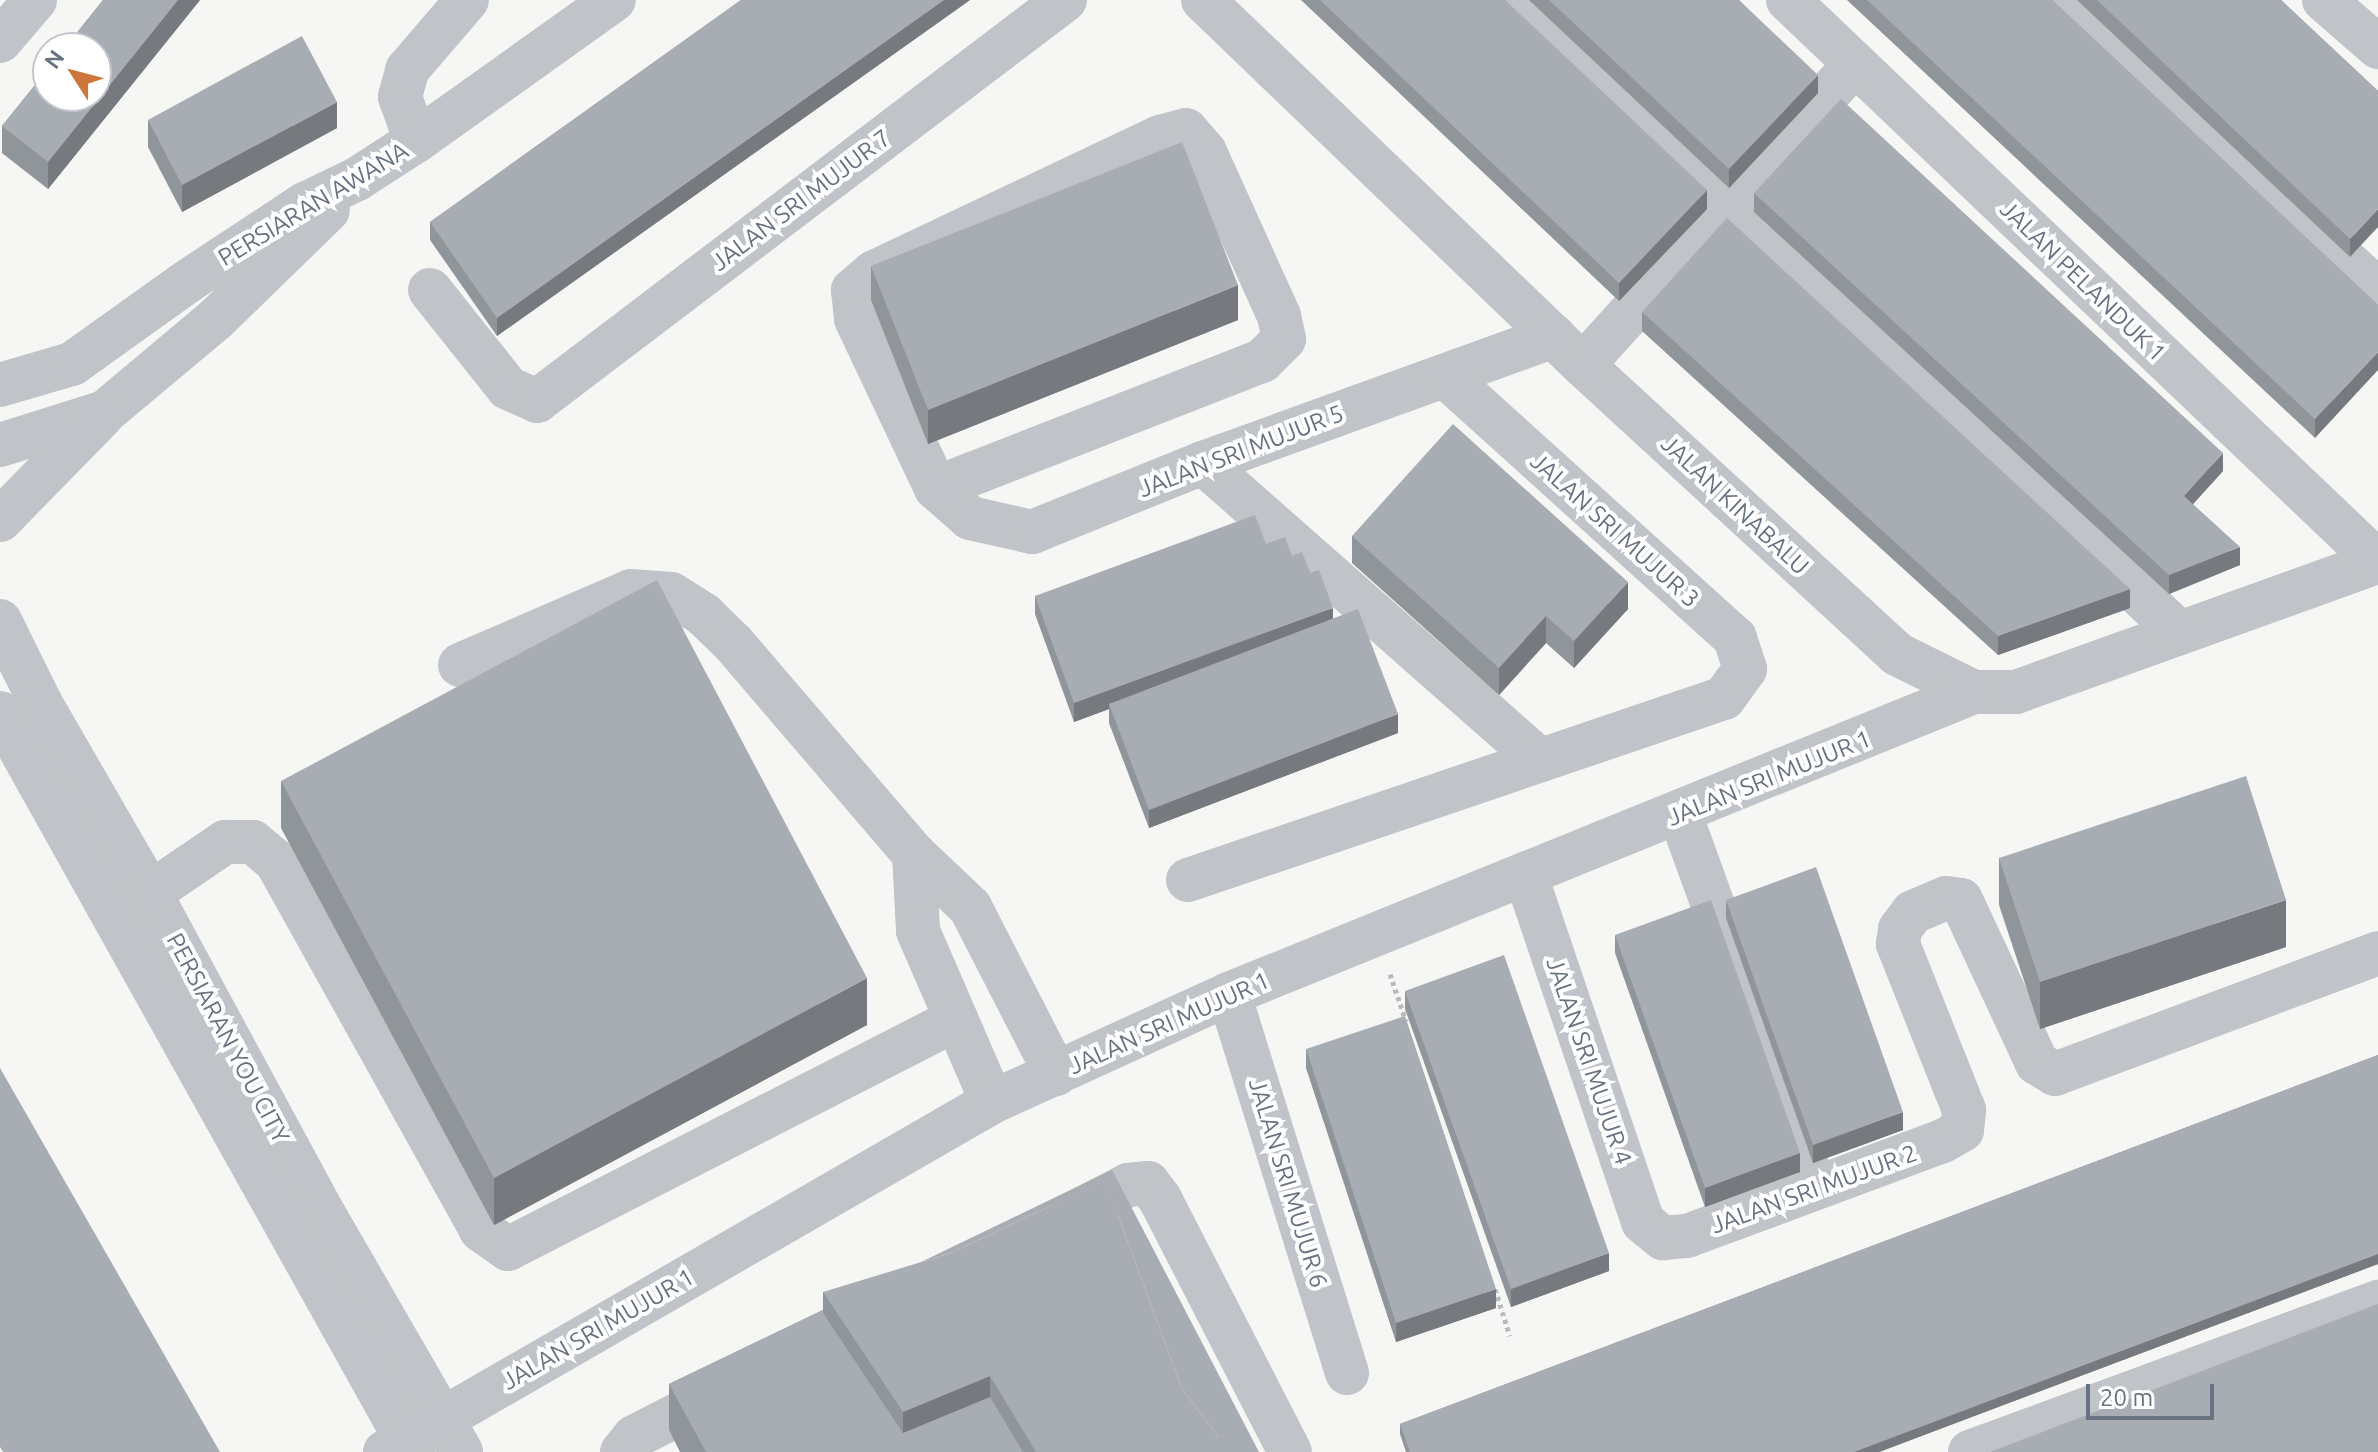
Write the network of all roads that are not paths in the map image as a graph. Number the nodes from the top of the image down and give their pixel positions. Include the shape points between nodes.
1 (467, 0) edge
2 (614, 0) edge
3 (1065, 0) edge
4 (1203, 0) edge
5 (1508, 0) edge
6 (1788, 0) edge
7 (2056, 0) edge
8 (2324, 0) edge
9 (30, 2) edge
10 (0, 41) edge
11 (2378, 47) edge
12 (1855, 64) junction
13 (416, 141) junction
14 (357, 179) junction
15 (1727, 205) junction
16 (430, 290) dead end
17 (2378, 290) edge
18 (1569, 351) junction
19 (1445, 376) junction
20 (0, 385) edge
21 (105, 412) junction
22 (0, 445) edge
23 (1203, 463) junction
24 (936, 488) junction
25 (0, 520) edge
26 (2378, 562) edge
27 (0, 621) edge
28 (2180, 633) junction
29 (460, 665) dead end
30 (1974, 692) junction
31 (0, 713) edge
32 (1540, 760) junction
33 (1680, 814) junction
34 (914, 854) junction
35 (1526, 876) junction
36 (1188, 880) dead end
37 (150, 893) junction
38 (2378, 953) edge
39 (995, 955) junction
40 (1229, 994) junction
41 (947, 1002) junction
42 (1056, 1074) junction
43 (992, 1102) junction
44 (1815, 1187) junction
45 (1029, 1236) edge
46 (1663, 1238) joint
47 (2378, 1302) edge
48 (759, 1373) edge
49 (1347, 1373) dead end
50 (452, 1435) edge
51 (401, 1448) edge
52 (622, 1452) edge
53 (1290, 1452) edge
54 (1970, 1452) edge

1 - 13 street via 407,70 400,97
2 - 13 street, PERSIARAN AWANA
3 - 16 street, JALAN SRI MUJUR 7 via 537,401 508,388
4 - 18 street, JALAN KINABALU
5 - 15 street
6 - 12 street, JALAN PELANDUK 1
7 - 17 street
8 - 11 street
9 - 10 street
12 - 15 street
12 - 26 street, JALAN PELANDUK 1
13 - 14 street, PERSIARAN AWANA
14 - 20 street, PERSIARAN AWANA via 291,213 72,364
14 - 21 street, PERSIARAN AWANA via 216,319
15 - 18 street
15 - 28 street
18 - 19 street, JALAN SRI MUJUR 5
18 - 30 street, JALAN KINABALU via 1897,654
19 - 23 street, JALAN SRI MUJUR 5
19 - 32 street, JALAN SRI MUJUR 3 via 1735,638 1745,669 1724,698
21 - 22 street, PERSIARAN AWANA
21 - 25 street
23 - 24 street, JALAN SRI MUJUR 5 via 1032,532 970,518
23 - 32 street
24 - 24 street via 1262,361 1284,339 1279,316 1205,152 1186,130 1160,137 874,272 853,290 856,319
26 - 28 street, JALAN KINABALU
27 - 37 street, PERSIARAN YOU CITY via 41,704
28 - 30 street, JALAN KINABALU via 2016,692
29 - 34 street via 631,591 671,594 733,643
30 - 33 street, JALAN SRI MUJUR 1
31 - 51 street, PERSIARAN YOU CITY
32 - 36 street
33 - 35 street, JALAN SRI MUJUR 1
33 - 44 street
34 - 39 street via 970,907
34 - 41 street via 918,931
35 - 40 street, JALAN SRI MUJUR 1
35 - 46 street, JALAN SRI MUJUR 4 via 1643,1222
37 - 41 street via 225,842 253,842 276,861 481,1230 508,1249
37 - 50 street, PERSIARAN YOU CITY via 325,1216
38 - 44 street, JALAN SRI MUJUR 2 via 2055,1074 2037,1063 1961,900 1946,898 1913,912 1900,929 1898,944 1964,1110 1962,1130
39 - 41 street
39 - 42 street
40 - 42 street, JALAN SRI MUJUR 1
40 - 49 street, JALAN SRI MUJUR 6
41 - 43 street
42 - 43 street, JALAN SRI MUJUR 1
43 - 50 street, JALAN SRI MUJUR 1
44 - 46 street, JALAN SRI MUJUR 2 via 1687,1236
45 - 53 street via 1128,1185 1148,1183
47 - 54 street
48 - 52 street via 634,1437
50 - 51 street, JALAN SRI MUJUR 1

